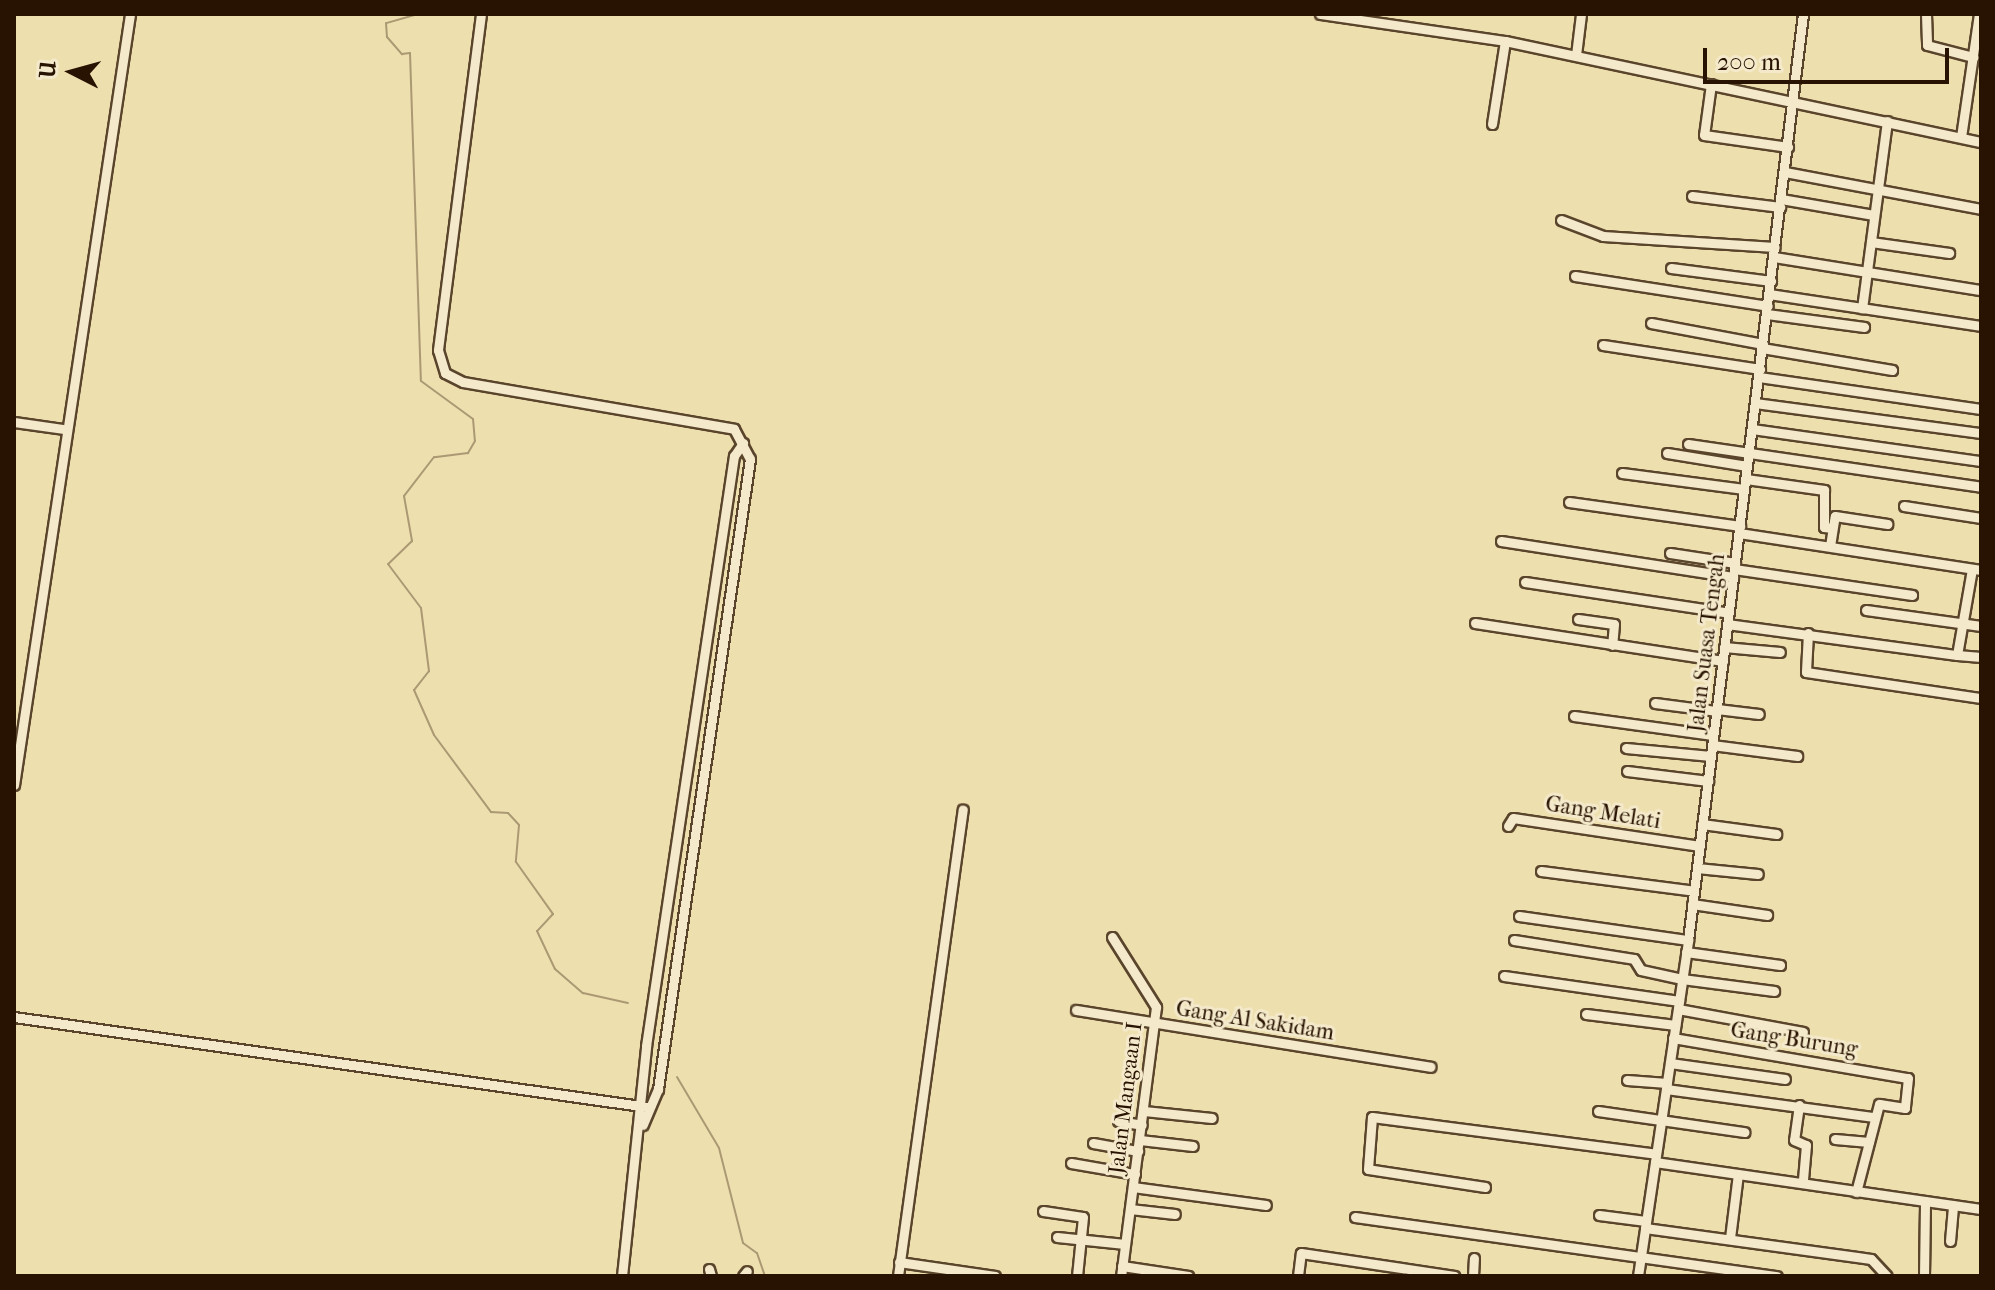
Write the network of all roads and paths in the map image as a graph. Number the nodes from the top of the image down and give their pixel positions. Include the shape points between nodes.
1 (130, 14) edge
2 (481, 14) edge
3 (1320, 14) edge
4 (1581, 14) edge
5 (1803, 14) edge
6 (1926, 14) edge
7 (1979, 14) edge
8 (1411, 20) edge
9 (1505, 41) junction
10 (1576, 55) junction
11 (1973, 57) junction
12 (1710, 88) junction
13 (1793, 102) junction
14 (1887, 121) junction
15 (1492, 124) dead end
16 (1961, 137) junction
17 (1981, 142) edge
18 (1788, 147) junction
19 (1785, 172) junction
20 (1875, 190) junction
21 (1692, 196) dead end
22 (1781, 203) junction
23 (1981, 209) edge
24 (1874, 215) junction
25 (1561, 220) dead end
26 (1871, 242) junction
27 (1774, 252) junction
28 (1949, 253) dead end
29 (1671, 268) dead end
30 (1867, 272) junction
31 (1575, 276) dead end
32 (1771, 281) junction
33 (1981, 290) edge
34 (1769, 294) junction
35 (1862, 308) junction
36 (1767, 310) junction
37 (1651, 323) dead end
38 (1981, 326) edge
39 (1864, 327) dead end
40 (1603, 345) dead end
41 (1763, 346) junction
42 (1892, 370) dead end
43 (1759, 373) junction
44 (1755, 403) junction
45 (1981, 409) edge
46 (14, 422) edge
47 (63, 429) junction
48 (1752, 429) junction
49 (1981, 433) edge
50 (743, 443) junction
51 (1688, 444) dead end
52 (1667, 453) dead end
53 (1749, 453) junction
54 (1981, 461) edge
55 (1747, 466) junction
56 (1622, 473) dead end
57 (1745, 484) junction
58 (1981, 487) edge
59 (1569, 502) dead end
60 (1904, 506) dead end
61 (1981, 518) edge
62 (1887, 524) dead end
63 (1832, 528) junction
64 (1739, 530) junction
65 (1501, 541) dead end
66 (1830, 546) junction
67 (1670, 553) dead end
68 (1976, 569) edge
69 (1734, 570) junction
70 (1525, 582) dead end
71 (1912, 595) dead end
72 (1968, 601) junction
73 (1981, 603) edge
74 (1866, 610) dead end
75 (1728, 618) junction
76 (1578, 619) dead end
77 (1475, 623) dead end
78 (1963, 624) junction
79 (1981, 626) edge
80 (1808, 633) junction
81 (1612, 645) junction
82 (1724, 647) junction
83 (1780, 652) dead end
84 (1957, 655) junction
85 (1978, 657) dead end
86 (1723, 661) junction
87 (1981, 698) edge
88 (1655, 703) dead end
89 (1717, 710) junction
90 (1759, 714) dead end
91 (1574, 716) dead end
92 (1713, 740) junction
93 (1626, 748) dead end
94 (1711, 756) junction
95 (1797, 756) dead end
96 (1627, 771) dead end
97 (1708, 781) junction
98 (14, 785) edge
99 (963, 810) dead end
100 (1702, 824) junction
101 (1508, 826) dead end
102 (1776, 834) dead end
103 (1700, 846) junction
104 (1697, 868) junction
105 (1541, 871) dead end
106 (1758, 874) dead end
107 (1694, 891) junction
108 (1692, 904) junction
109 (1767, 915) dead end
110 (1519, 916) dead end
111 (1112, 937) dead end
112 (1514, 940) dead end
113 (1688, 940) junction
114 (1686, 952) junction
115 (1780, 965) dead end
116 (1504, 976) dead end
117 (1682, 979) junction
118 (1774, 991) dead end
119 (1678, 1005) junction
120 (1076, 1010) dead end
121 (1586, 1014) dead end
122 (14, 1017) edge
123 (1155, 1024) junction
124 (1675, 1025) junction
125 (1803, 1032) dead end
126 (1673, 1038) junction
127 (1670, 1063) junction
128 (1430, 1067) dead end
129 (1785, 1079) dead end
130 (1627, 1080) dead end
131 (1666, 1086) junction
132 (1799, 1105) junction
133 (647, 1107) junction
134 (1144, 1111) junction
135 (1598, 1111) dead end
136 (1874, 1117) junction
137 (1212, 1118) dead end
138 (1118, 1121) dead end
139 (1661, 1121) junction
140 (1142, 1125) junction
141 (1744, 1132) dead end
142 (1835, 1139) dead end
143 (1869, 1142) junction
144 (1093, 1143) dead end
145 (1139, 1145) junction
146 (1193, 1146) dead end
147 (1656, 1158) junction
148 (1071, 1163) dead end
149 (1135, 1174) junction
150 (1738, 1174) junction
151 (1803, 1183) junction
152 (1133, 1187) junction
153 (1485, 1187) dead end
154 (1856, 1192) junction
155 (1925, 1201) junction
156 (1266, 1205) dead end
157 (1953, 1205) junction
158 (1130, 1209) junction
159 (1981, 1209) edge
160 (1043, 1211) dead end
161 (1175, 1214) dead end
162 (1599, 1215) dead end
163 (1355, 1217) dead end
164 (1646, 1225) junction
165 (1057, 1237) dead end
166 (1730, 1238) junction
167 (1079, 1239) junction
168 (1950, 1241) dead end
169 (1125, 1244) junction
170 (1641, 1257) junction
171 (1474, 1258) dead end
172 (899, 1262) junction
173 (1122, 1271) edge
174 (1753, 1273) edge
175 (622, 1276) edge
176 (898, 1276) edge
177 (995, 1276) edge
178 (1077, 1276) edge
179 (1188, 1276) edge
180 (1298, 1276) edge
181 (1454, 1276) edge
182 (1473, 1276) edge
183 (1638, 1276) edge
184 (1777, 1276) edge
185 (1887, 1276) edge
186 (1924, 1276) edge

1 - 47 street
2 - 50 street via 438,350 445,373 463,382 734,429
3 - 8 street
4 - 10 street
5 - 13 street, Jalan Suasa Tengah
6 - 11 street via 1927,45
7 - 11 street
8 - 9 street
9 - 10 street
9 - 15 street
10 - 12 street
11 - 16 street
12 - 13 street
12 - 18 street via 1705,137
13 - 14 street
13 - 18 street, Jalan Suasa Tengah
14 - 16 street
14 - 20 street
16 - 17 street
18 - 19 street, Jalan Suasa Tengah
19 - 20 street
19 - 22 street, Jalan Suasa Tengah
20 - 23 street
20 - 24 street
21 - 22 street
22 - 24 street
22 - 27 street, Jalan Suasa Tengah
24 - 26 street
25 - 27 street via 1603,236
26 - 28 street
26 - 30 street
27 - 30 street
27 - 32 street, Jalan Suasa Tengah
29 - 32 street
30 - 33 street
30 - 35 street
31 - 36 street
32 - 34 street, Jalan Suasa Tengah
34 - 35 street
34 - 36 street, Jalan Suasa Tengah
35 - 38 street
36 - 39 street
36 - 41 street, Jalan Suasa Tengah
37 - 41 street
40 - 43 street
41 - 42 street
41 - 43 street, Jalan Suasa Tengah
43 - 44 street, Jalan Suasa Tengah
43 - 45 street
44 - 48 street, Jalan Suasa Tengah
44 - 49 street
46 - 47 street
47 - 98 street
48 - 53 street, Jalan Suasa Tengah
48 - 54 street
50 - 133 street via 734,456 646,1046
50 - 133 street via 750,459
51 - 53 street
52 - 55 street
53 - 55 street, Jalan Suasa Tengah
53 - 58 street
55 - 57 street, Jalan Suasa Tengah
56 - 57 street
57 - 63 street via 1824,490 1824,527
57 - 64 street, Jalan Suasa Tengah
59 - 64 street
60 - 61 street
62 - 63 street via 1835,516
63 - 66 street
64 - 66 street
64 - 69 street, Jalan Suasa Tengah
65 - 69 street
66 - 68 street
67 - 69 street
68 - 72 street
69 - 71 street
69 - 75 street, Jalan Suasa Tengah
70 - 75 street
72 - 73 street
72 - 78 street
74 - 78 street
75 - 80 street
75 - 82 street, Jalan Suasa Tengah
76 - 81 street via 1614,624
77 - 81 street
78 - 79 street
78 - 84 street
80 - 84 street
80 - 87 street via 1806,672
81 - 86 street
82 - 83 street
82 - 86 street, Jalan Suasa Tengah
84 - 85 street
86 - 89 street, Jalan Suasa Tengah
88 - 89 street
89 - 90 street
89 - 92 street, Jalan Suasa Tengah
91 - 92 street
92 - 94 street, Jalan Suasa Tengah
92 - 95 street
93 - 94 street
94 - 97 street, Jalan Suasa Tengah
96 - 97 street
97 - 100 street, Jalan Suasa Tengah
99 - 172 street
100 - 102 street
100 - 103 street, Jalan Suasa Tengah
101 - 103 street, Gang Melati via 1513,818
103 - 104 street, Jalan Suasa Tengah
104 - 106 street
104 - 107 street, Jalan Suasa Tengah
105 - 107 street
107 - 108 street, Jalan Suasa Tengah
108 - 109 street
108 - 113 street, Jalan Suasa Tengah
110 - 113 street
111 - 123 street, Jalan Mangaan I via 1155,1004
112 - 117 street via 1634,959 1641,970
113 - 114 street, Jalan Suasa Tengah
114 - 115 street
114 - 117 street, Jalan Suasa Tengah
116 - 119 street
117 - 118 street
117 - 119 street, Jalan Suasa Tengah
119 - 124 street, Jalan Suasa Tengah
119 - 125 street
120 - 123 street, Gang Al Sakidam
121 - 124 street
122 - 133 street
123 - 128 street, Gang Al Sakidam
123 - 134 street, Jalan Mangaan I
124 - 126 street, Jalan Suasa Tengah
126 - 127 street, Jalan Suasa Tengah
126 - 136 street, Gang Burung via 1908,1078 1905,1108 1879,1104
127 - 129 street
127 - 131 street, Jalan Suasa Tengah
130 - 131 street
131 - 132 street
131 - 139 street, Jalan Suasa Tengah
132 - 136 street
132 - 151 street via 1794,1140 1806,1148
133 - 175 street
134 - 137 street
134 - 140 street, Jalan Mangaan I
135 - 139 street
136 - 143 street
138 - 140 street
139 - 141 street
139 - 147 street, Jalan Suasa Tengah
140 - 145 street, Jalan Mangaan I
142 - 143 street
143 - 154 street
144 - 145 street
145 - 146 street
145 - 149 street, Jalan Mangaan I
147 - 150 street
147 - 153 street via 1372,1117 1368,1169
147 - 164 street, Jalan Suasa Tengah
148 - 149 street
149 - 152 street, Jalan Mangaan I
150 - 151 street
150 - 166 street
151 - 154 street
152 - 156 street
152 - 158 street, Jalan Mangaan I
154 - 155 street
155 - 157 street
155 - 186 street
157 - 159 street
157 - 168 street
158 - 161 street
158 - 169 street, Jalan Mangaan I
160 - 167 street via 1083,1216
162 - 164 street
163 - 170 street
164 - 166 street
164 - 170 street, Jalan Suasa Tengah
165 - 167 street
166 - 185 street via 1871,1259
167 - 169 street
167 - 178 street
169 - 173 street, Jalan Mangaan I
170 - 174 street
170 - 183 street, Jalan Suasa Tengah
171 - 182 street
172 - 176 street
172 - 177 street
173 - 179 street
174 - 184 street
180 - 181 street via 1301,1253

